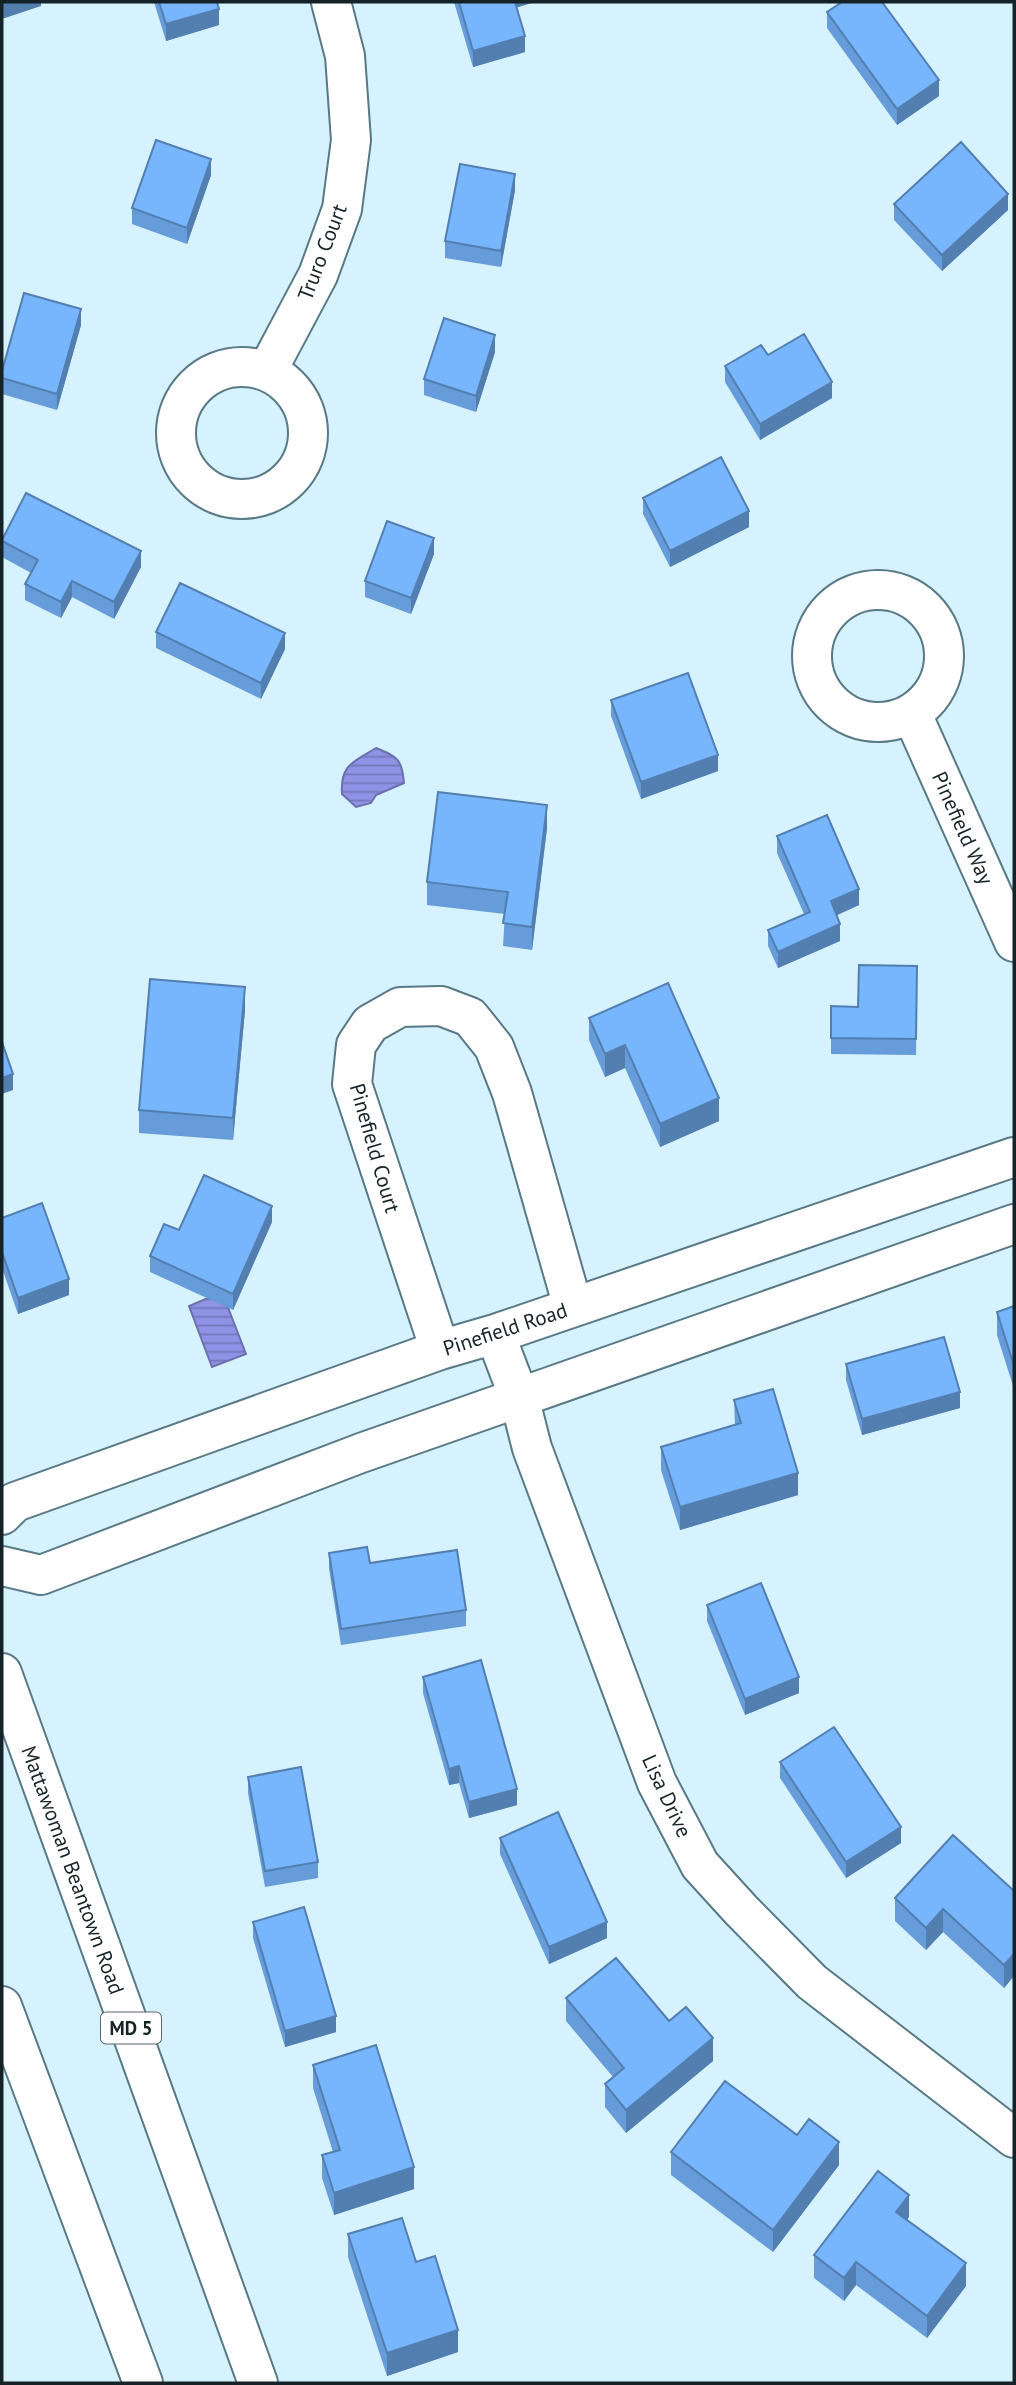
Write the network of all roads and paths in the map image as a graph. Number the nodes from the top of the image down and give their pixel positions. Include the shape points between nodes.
1 (331, 2) edge
2 (267, 371) dead end
3 (912, 713) dead end
4 (1014, 942) edge
5 (1014, 1157) edge
6 (1014, 1224) edge
7 (573, 1307) junction
8 (495, 1334) junction
9 (440, 1350) junction
10 (519, 1397) junction
11 (2, 1514) edge
12 (2, 1566) edge
13 (2, 1673) edge
14 (2, 2006) edge
15 (1014, 2137) edge
16 (143, 2383) edge
17 (258, 2383) edge

1 - 2 main road, Truro Court via 345,56 351,140 342,209 318,275
3 - 4 main road, Pinefield Way
5 - 7 main road, Pinefield Road
6 - 10 main road
7 - 8 main road, Pinefield Road
7 - 9 main road, Pinefield Court via 512,1093 494,1047 470,1017 441,1006 400,1007 370,1024 356,1045 352,1084
8 - 9 main road, Pinefield Road
8 - 10 main road, Lisa Drive
9 - 11 main road, Pinefield Road via 15,1502
10 - 12 main road via 41,1575
10 - 15 main road, Lisa Drive via 532,1448 657,1783 700,1865 812,1982
13 - 17 main road, Mattawoman Beantown Road / MD 5
14 - 16 main road

